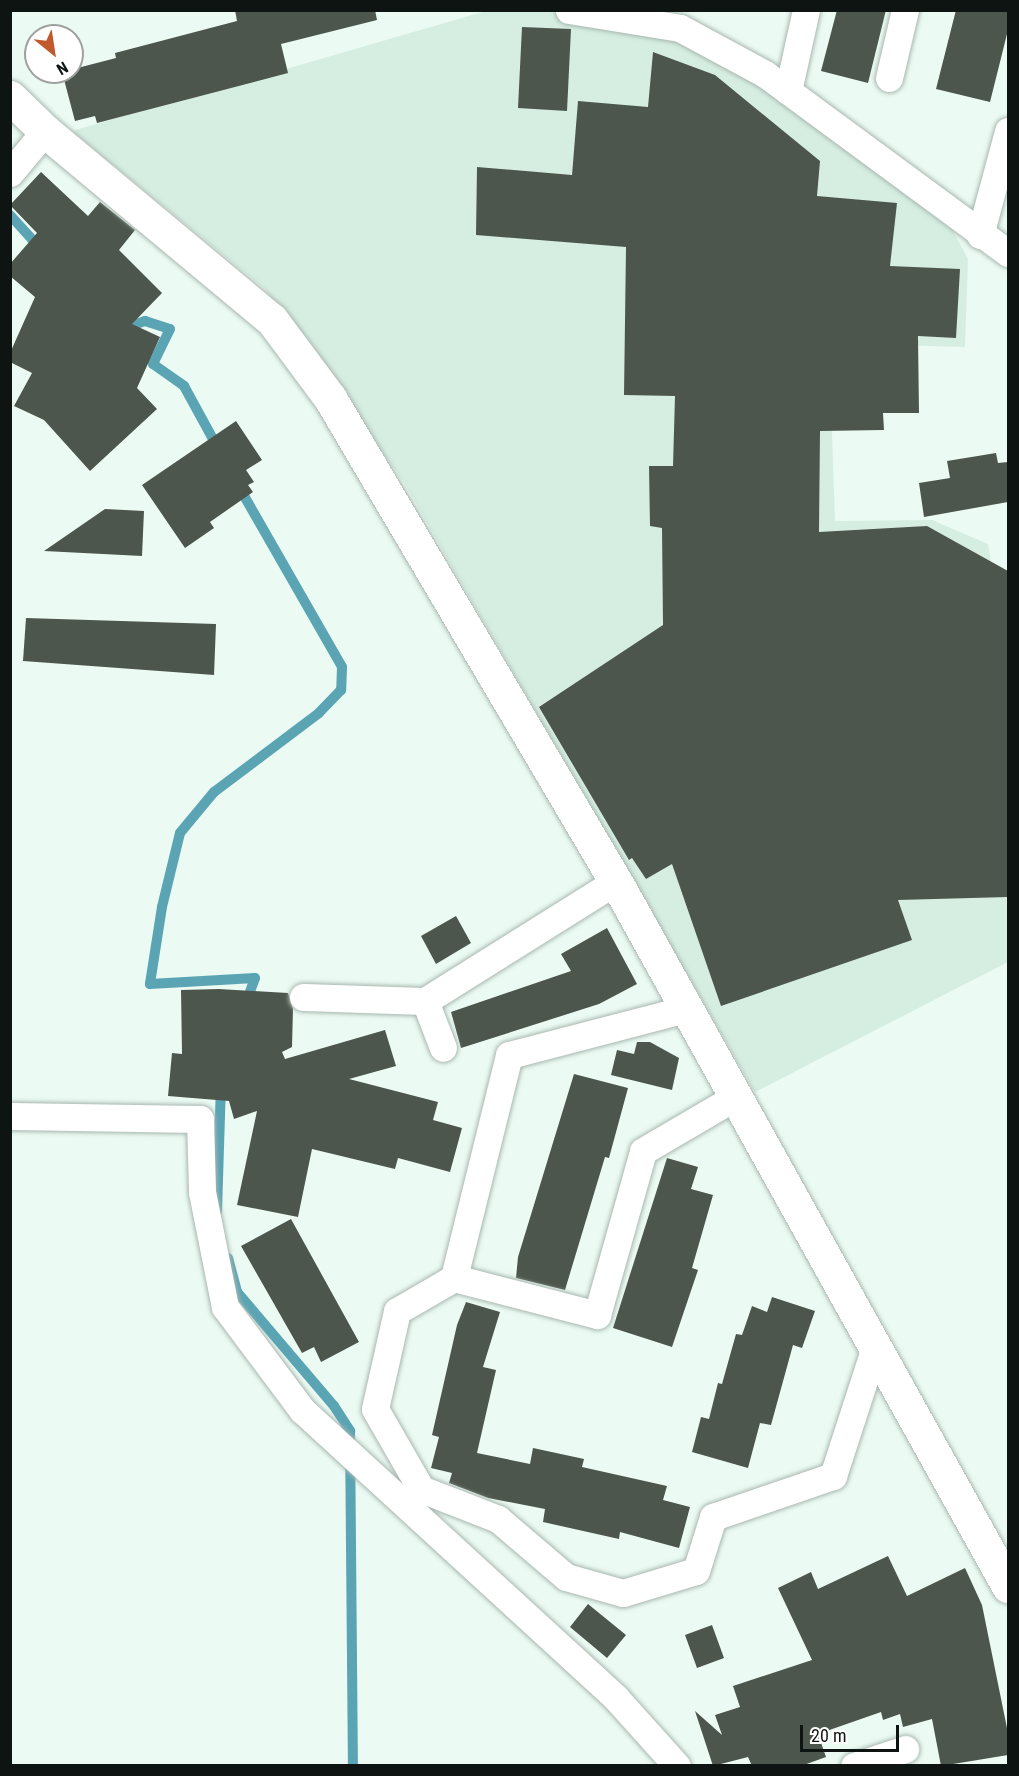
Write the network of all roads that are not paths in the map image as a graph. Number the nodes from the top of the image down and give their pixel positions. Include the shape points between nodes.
1 (569, 10) edge
2 (806, 10) edge
3 (905, 10) edge
4 (889, 78) dead end
5 (788, 91) junction
6 (10, 97) edge
7 (45, 131) junction
8 (1008, 131) edge
9 (10, 173) edge
10 (980, 235) junction
11 (1008, 253) edge
12 (615, 882) junction
13 (303, 997) dead end
14 (424, 1001) junction
15 (686, 1009) junction
16 (443, 1048) dead end
17 (735, 1097) junction
18 (10, 1116) edge
19 (454, 1278) junction
20 (875, 1347) junction
21 (1008, 1586) edge
22 (905, 1749) dead end
23 (677, 1766) edge
24 (854, 1766) edge

1 - 5 street via 680,28 765,74
2 - 5 street
3 - 4 street
5 - 10 street
6 - 7 street
7 - 9 street
7 - 12 street via 272,320 330,398
8 - 10 street
10 - 11 street
12 - 14 street
12 - 15 street
13 - 14 street
14 - 16 street
15 - 17 street
15 - 19 street via 509,1054
17 - 19 street via 643,1151 597,1315
17 - 20 street
18 - 23 street via 200,1119 202,1192 225,1307 302,1410 616,1698
19 - 20 street via 397,1311 375,1409 421,1489 498,1520 566,1577 623,1593 696,1571 713,1517 833,1476
20 - 21 street
22 - 24 street

